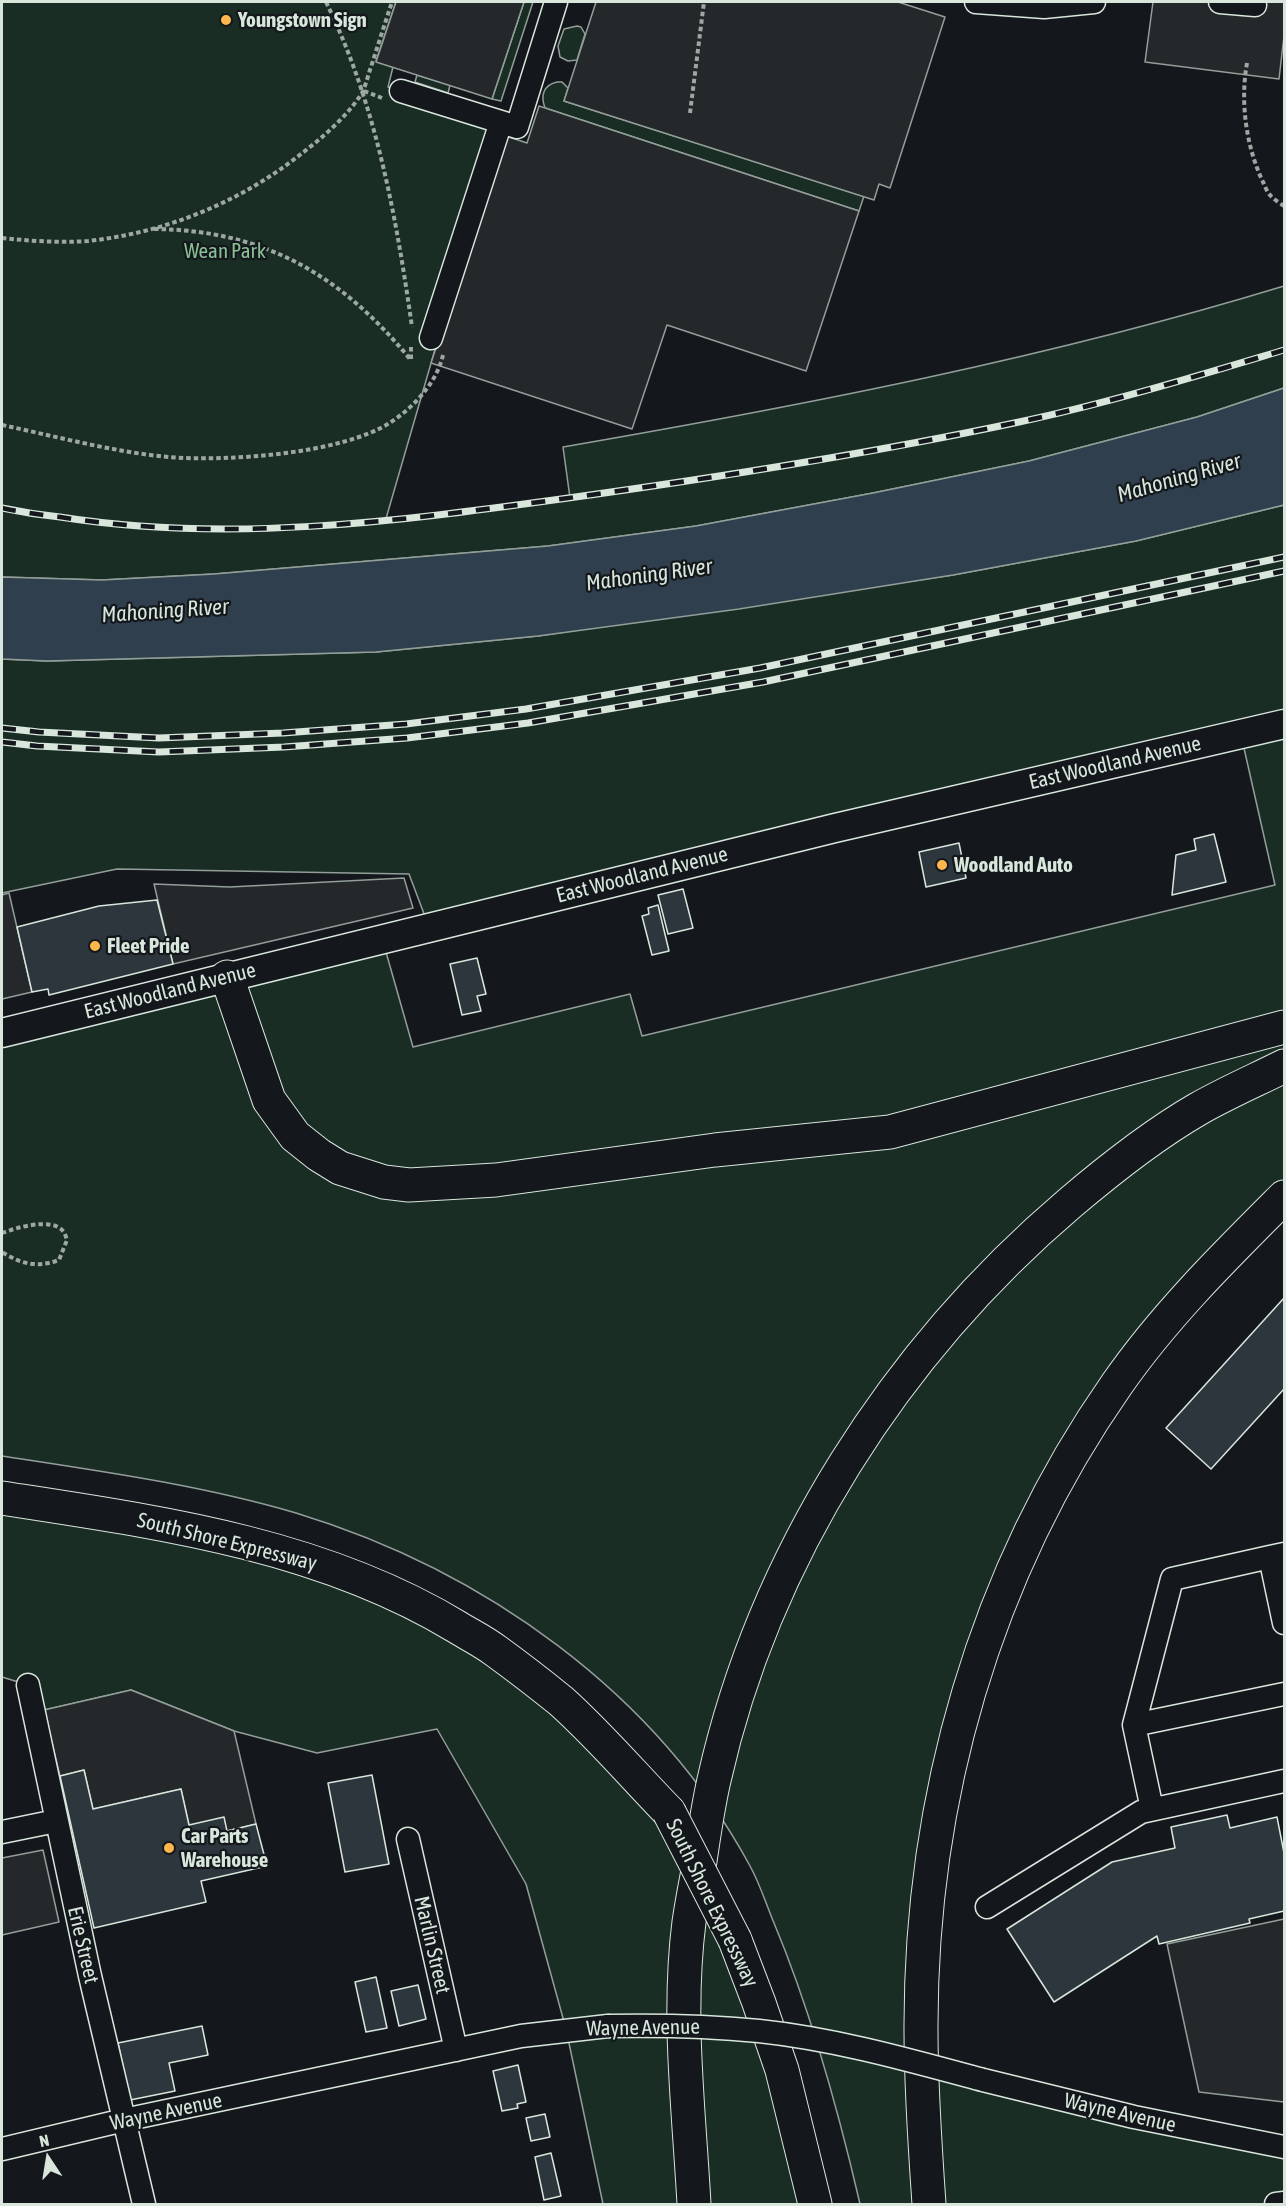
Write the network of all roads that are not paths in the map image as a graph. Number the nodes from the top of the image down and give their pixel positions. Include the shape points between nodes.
1 (556, 2) edge
2 (976, 2) edge
3 (1094, 2) edge
4 (1220, 2) edge
5 (1255, 5) dead end
6 (392, 94) road end
7 (509, 124) junction
8 (430, 347) road end
9 (1284, 724) edge
10 (227, 976) junction
11 (1284, 1027) edge
12 (2, 1033) edge
13 (1284, 1066) edge
14 (1284, 1197) edge
15 (2, 1497) edge
16 (1277, 1556) edge
17 (1284, 1623) edge
18 (28, 1685) dead end
19 (1284, 1694) edge
20 (1134, 1725) junction
21 (1284, 1781) edge
22 (1152, 1809) junction
23 (56, 1821) junction
24 (2, 1832) edge
25 (408, 1839) dead end
26 (987, 1907) dead end
27 (456, 2050) junction
28 (124, 2120) junction
29 (1284, 2147) edge
30 (2, 2149) edge
31 (695, 2200) edge
32 (1284, 2203) edge
33 (144, 2205) edge
34 (815, 2205) edge
35 (929, 2205) edge
36 (1276, 2205) edge

1 - 7 street
2 - 3 street via 1044,7
4 - 5 street
6 - 7 street
7 - 8 street
9 - 10 main road, East Woodland Avenue
10 - 11 highway via 269,1100 295,1136 340,1168 384,1182 426,1186 890,1132
10 - 12 main road, East Woodland Avenue
13 - 31 highway via 1199,1108 1166,1130 1093,1184 1005,1261 913,1366 818,1507 763,1625 714,1780 689,1923 684,1989 684,2049
14 - 35 highway via 1192,1291 1117,1383 1074,1449 1030,1532 978,1659 942,1799 924,1941 920,2029
15 - 34 highway, South Shore Expressway, bridge via 199,1532 270,1549 359,1578 430,1611 495,1650 560,1701 669,1812 735,1940 782,2070
16 - 17 street
16 - 20 street via 1172,1579
18 - 23 street, Erie Street
19 - 20 street
20 - 22 street
21 - 22 street
22 - 26 street via 1141,1812
23 - 24 street
23 - 28 street, Erie Street
25 - 27 street, Marlin Street
27 - 28 street, Wayne Avenue
27 - 29 street, Wayne Avenue, bridge via 532,2034 608,2026 684,2025 773,2033 873,2051 1134,2117
28 - 30 street, Wayne Avenue
28 - 33 street, Erie Street
32 - 36 street

